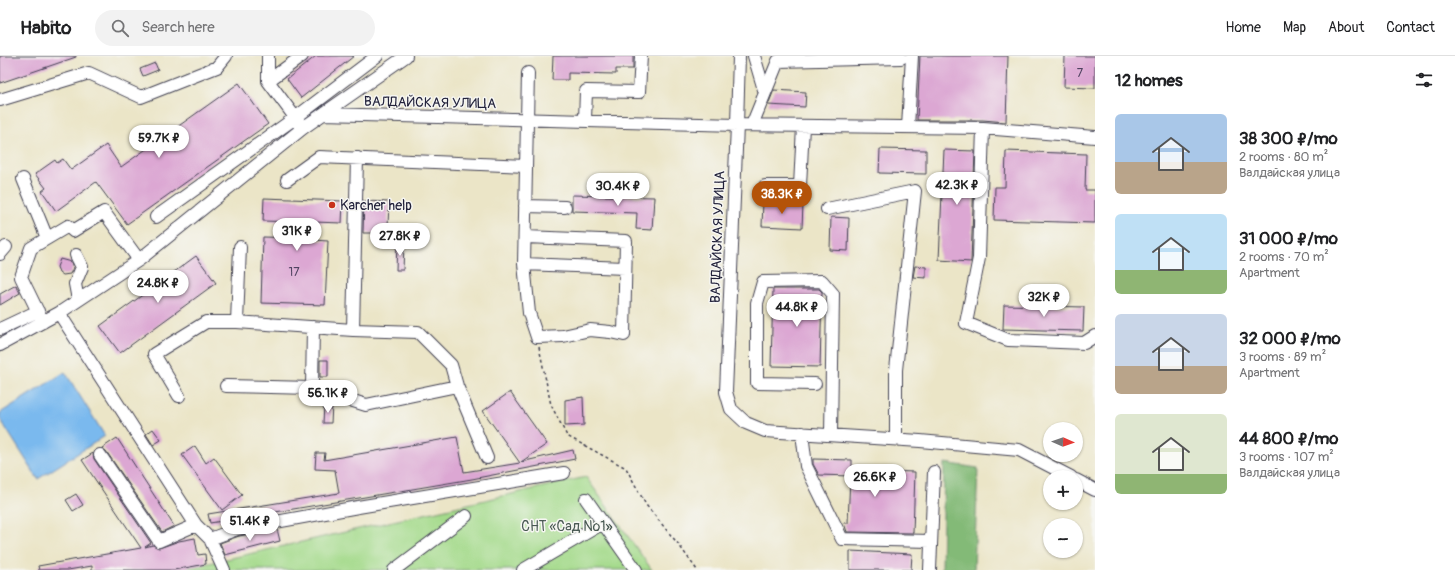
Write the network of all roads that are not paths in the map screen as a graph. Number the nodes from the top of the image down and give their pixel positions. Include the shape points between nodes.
1 (226, 56) edge
2 (268, 56) edge
3 (302, 56) edge
4 (377, 56) edge
5 (406, 56) edge
6 (641, 56) edge
7 (739, 56) edge
8 (754, 56) edge
9 (906, 57) edge
10 (528, 74) dead end
11 (268, 81) junction
12 (765, 93) junction
13 (0, 100) edge
14 (323, 114) junction
15 (295, 118) junction
16 (527, 119) junction
17 (585, 120) junction
18 (736, 125) junction
19 (752, 125) junction
20 (803, 126) junction
21 (908, 127) junction
22 (303, 128) junction
23 (983, 128) junction
24 (1095, 136) edge
25 (357, 158) junction
26 (526, 166) junction
27 (23, 179) dead end
28 (287, 180) dead end
29 (765, 186) dead end
30 (526, 206) junction
31 (565, 207) dead end
32 (827, 209) dead end
33 (156, 217) dead end
34 (525, 237) junction
35 (47, 238) junction
36 (240, 247) dead end
37 (76, 255) dead end
38 (139, 260) junction
39 (524, 264) junction
40 (625, 268) junction
41 (78, 300) junction
42 (59, 313) junction
43 (40, 316) junction
44 (237, 322) junction
45 (313, 327) junction
46 (0, 329) edge
47 (354, 330) junction
48 (1095, 336) edge
49 (0, 344) edge
50 (815, 384) dead end
51 (226, 386) dead end
52 (457, 386) junction
53 (312, 388) junction
54 (179, 396) dead end
55 (802, 433) junction
56 (831, 435) junction
57 (896, 439) junction
58 (100, 455) dead end
59 (487, 458) dead end
60 (1058, 470) edge
61 (934, 472) dead end
62 (564, 474) dead end
63 (1083, 484) edge
64 (1095, 490) edge
65 (586, 499) dead end
66 (466, 516) dead end
67 (603, 523) junction
68 (196, 525) junction
69 (210, 539) junction
70 (931, 541) junction
71 (224, 570) edge
72 (394, 570) edge
73 (523, 570) edge
74 (636, 570) edge
75 (930, 570) edge

1 - 13 street via 217,67 141,97 89,72
2 - 11 street
3 - 11 street
4 - 15 street
5 - 14 street, ВАЛДАЙСКАЯ УЛИЦА
6 - 17 street via 639,92 586,91
7 - 18 street
8 - 12 street
9 - 12 street via 778,61
9 - 21 street
10 - 16 street
11 - 15 street
12 - 19 street
14 - 16 street, ВАЛДАЙСКАЯ УЛИЦА
14 - 22 street, ВАЛДАЙСКАЯ УЛИЦА
15 - 22 street
15 - 33 street
16 - 17 street, ВАЛДАЙСКАЯ УЛИЦА
16 - 26 street
17 - 18 street, ВАЛДАЙСКАЯ УЛИЦА
18 - 19 street
18 - 55 street, ВАЛДАЙСКАЯ УЛИЦА via 726,392 731,409 746,423 765,431
19 - 20 street
20 - 21 street
20 - 29 street via 800,186
21 - 23 street
22 - 38 street, ВАЛДАЙСКАЯ УЛИЦА
23 - 24 street
23 - 48 street via 978,258 966,323 1008,340 1084,343
25 - 26 street
25 - 28 street via 319,157
25 - 47 street
26 - 30 street
27 - 35 street
30 - 31 street
30 - 34 street
32 - 57 street via 915,191 896,370
34 - 39 street
34 - 40 street via 626,241
35 - 38 street via 68,226 73,231 104,212
35 - 43 street via 31,248 21,276
36 - 44 street
37 - 41 street via 82,267 75,284
38 - 41 street, ВАЛДАЙСКАЯ УЛИЦА
39 - 40 street
39 - 40 street via 528,313 537,337 563,336 590,330 624,336
41 - 42 street, ВАЛДАЙСКАЯ УЛИЦА
42 - 43 street, ВАЛДАЙСКАЯ УЛИЦА
42 - 68 street
43 - 46 street
43 - 49 street, ВАЛДАЙСКАЯ УЛИЦА
44 - 45 street
44 - 54 street via 206,322 154,354
45 - 47 street
45 - 53 street
47 - 52 street via 418,332 451,365
50 - 56 street via 757,383 757,303 763,282 822,281 834,294
51 - 53 street
52 - 53 street via 366,405
52 - 59 street
55 - 56 street, ВАЛДАЙСКАЯ УЛИЦА
55 - 70 street via 806,466 842,539
56 - 57 street, ВАЛДАЙСКАЯ УЛИЦА
57 - 60 street, ВАЛДАЙСКАЯ УЛИЦА via 1019,450
58 - 68 street via 160,541
61 - 70 street
62 - 69 street via 237,529
63 - 64 street
65 - 67 street
66 - 72 street
67 - 73 street
67 - 74 street
68 - 69 street
69 - 71 street
70 - 75 street

